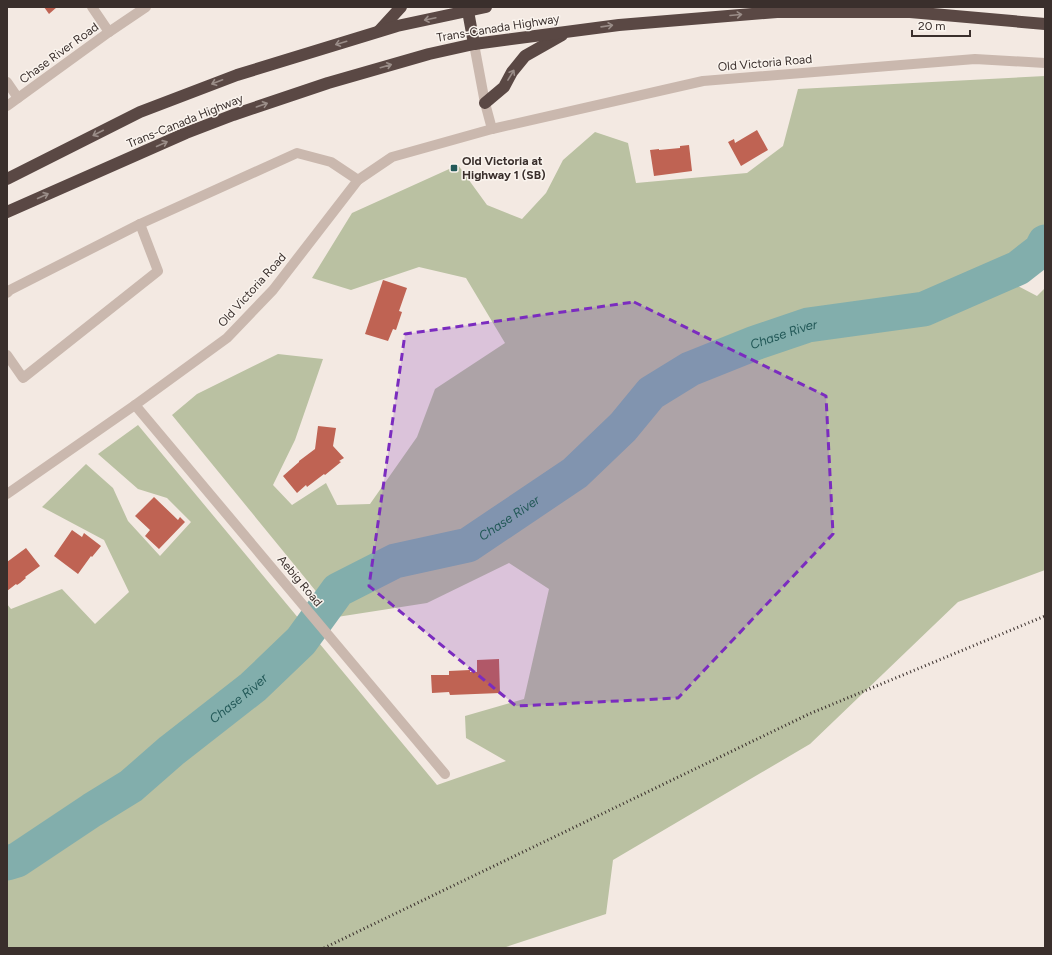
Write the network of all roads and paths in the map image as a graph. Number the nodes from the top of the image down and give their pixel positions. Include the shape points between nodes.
1 (92, 7) edge
2 (146, 7) edge
3 (401, 7) edge
4 (486, 7) edge
5 (468, 9) edge
6 (1045, 24) edge
7 (109, 32) junction
8 (378, 32) junction
9 (568, 32) junction
10 (474, 44) junction
11 (1045, 63) edge
12 (7, 82) edge
13 (18, 98) junction
14 (486, 104) junction
15 (7, 106) edge
16 (492, 129) junction
17 (7, 179) edge
18 (358, 180) junction
19 (7, 212) edge
20 (140, 224) junction
21 (7, 294) edge
22 (7, 355) edge
23 (135, 405) junction
24 (7, 494) edge
25 (445, 774) dead end

1 - 7 street
2 - 7 street, Chase River Road
3 - 8 highway
4 - 5 highway, Trans-Canada Highway
5 -> 8 highway, Trans-Canada Highway
5 - 10 highway
9 -> 6 highway, Trans-Canada Highway via 619,24 777,12 910,12
7 - 13 street, Chase River Road
8 -> 17 highway, Trans-Canada Highway via 237,75 140,112
9 - 10 highway, Trans-Canada Highway
14 -> 9 highway via 504,87 525,56
10 - 14 street
19 -> 10 highway, Trans-Canada Highway via 233,115 328,83
11 - 16 street, Old Victoria Road via 975,59 703,81
12 - 13 street
13 - 15 street, Chase River Road
14 - 16 street
16 - 18 street, Old Victoria Road via 392,157
18 - 20 street via 331,162 297,153
18 - 23 street, Old Victoria Road via 273,290 227,338
20 - 21 street via 10,290
20 - 22 street via 158,271 23,378
23 - 24 street, Old Victoria Road
23 - 25 street, Aebig Road

